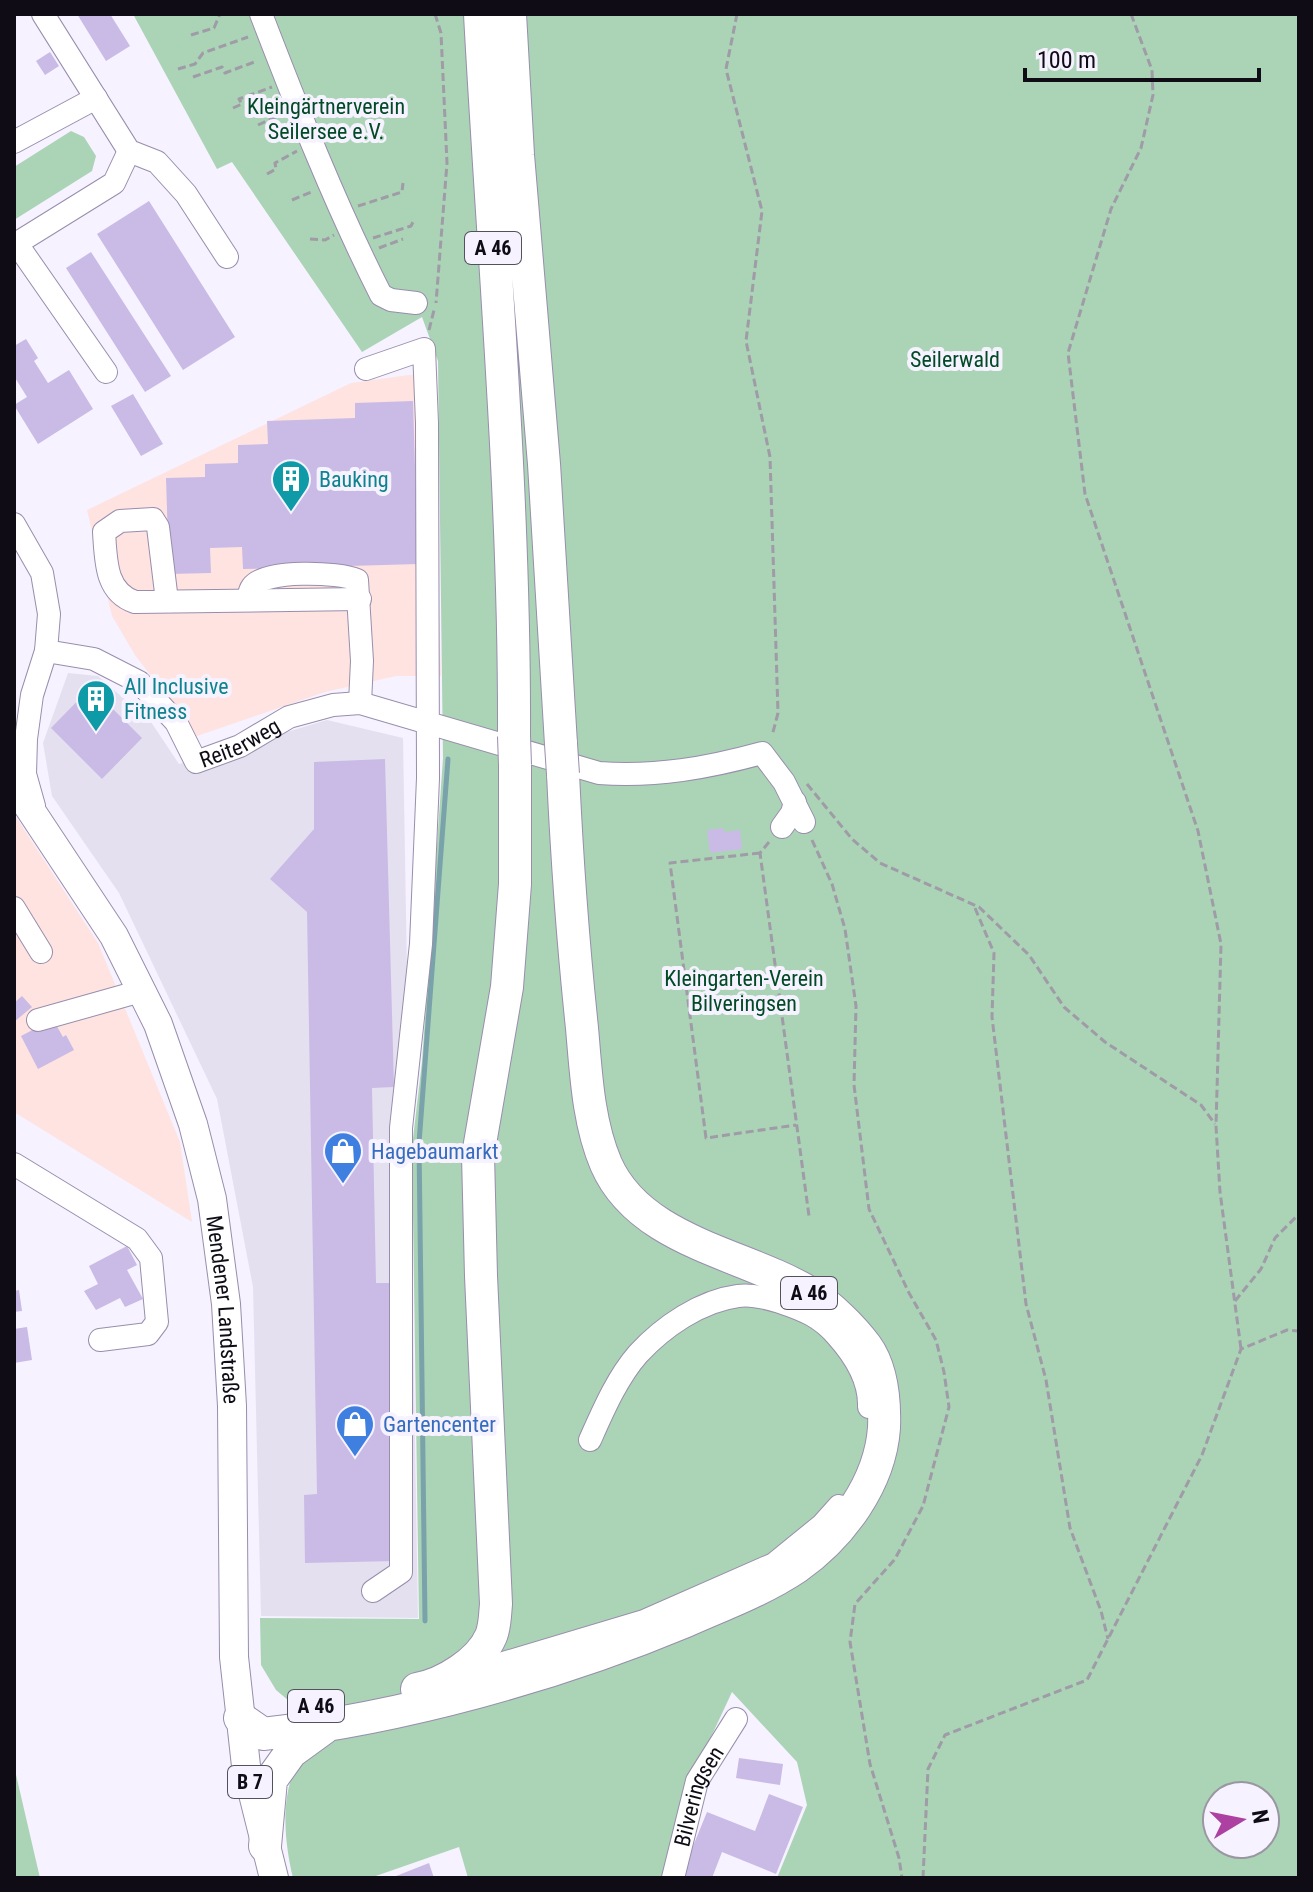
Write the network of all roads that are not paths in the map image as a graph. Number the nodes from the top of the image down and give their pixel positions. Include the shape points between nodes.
1 (43, 14) edge
2 (480, 14) edge
3 (510, 14) edge
4 (264, 22) edge
5 (96, 98) junction
6 (14, 142) edge
7 (129, 151) junction
8 (15, 245) edge
9 (227, 257) dead end
10 (416, 303) dead end
11 (366, 369) dead end
12 (106, 372) dead end
13 (14, 524) edge
14 (167, 601) dead end
15 (46, 651) junction
16 (23, 700) edge
17 (360, 703) junction
18 (428, 721) junction
19 (14, 785) edge
20 (794, 817) road end
21 (38, 823) junction
22 (14, 908) edge
23 (41, 952) dead end
24 (141, 991) junction
25 (38, 1020) dead end
26 (14, 1164) edge
27 (100, 1340) dead end
28 (590, 1440) dead end
29 (373, 1591) dead end
30 (646, 1629) junction
31 (524, 1667) junction
32 (451, 1678) junction
33 (240, 1718) junction
34 (736, 1719) dead end
35 (326, 1727) junction
36 (265, 1846) junction
37 (274, 1878) edge
38 (673, 1878) edge

1 - 5 street
2 - 32 highway, A 46 via 509,481 515,884 507,987 478,1155 496,1604 491,1636
3 - 30 highway, A 46 via 544,464 570,915 590,1109 607,1165 631,1200 667,1228 811,1294 842,1319 868,1349 885,1411 882,1448 870,1484 839,1529 800,1565 761,1589
4 - 10 street via 331,191 381,295
5 - 6 street
5 - 7 street
7 - 8 street via 114,183
7 - 9 street via 157,162 186,194
8 - 12 street
11 - 18 street via 424,349
13 - 15 street via 42,573 49,614
14 - 17 street via 360,599
15 - 16 street
15 - 17 street, Reiterweg via 94,659 139,682 176,722 196,762 240,746 289,717
16 - 21 street via 25,774
17 - 18 street, Reiterweg
18 - 20 street, Reiterweg via 599,773 633,776 704,769 762,753 784,782
18 - 29 street via 421,944 401,1128 401,1572
19 - 21 main road, Mendener Landstraße
21 - 24 main road, Mendener Landstraße via 114,936
22 - 23 street
24 - 25 street
24 - 33 main road, Mendener Landstraße via 179,1079 212,1199 232,1406 234,1657
26 - 27 street via 137,1239 151,1258 157,1322 148,1334
28 - 30 street via 637,1355 674,1322 740,1295 802,1309 823,1320 853,1354 870,1394 864,1462 848,1496 822,1525 774,1564
30 - 31 highway, A 46
31 - 32 street
31 - 35 highway, A 46 via 467,1694
32 - 33 highway, A 46 via 429,1687
33 - 35 highway, A 46 via 263,1734
33 - 36 main road, Mendener Landstraße / B 7
34 - 38 street, Bilveringsen via 697,1781
35 - 36 highway, A 46 via 291,1752 271,1780
36 - 37 main road, Mendener Landstraße / B 7

